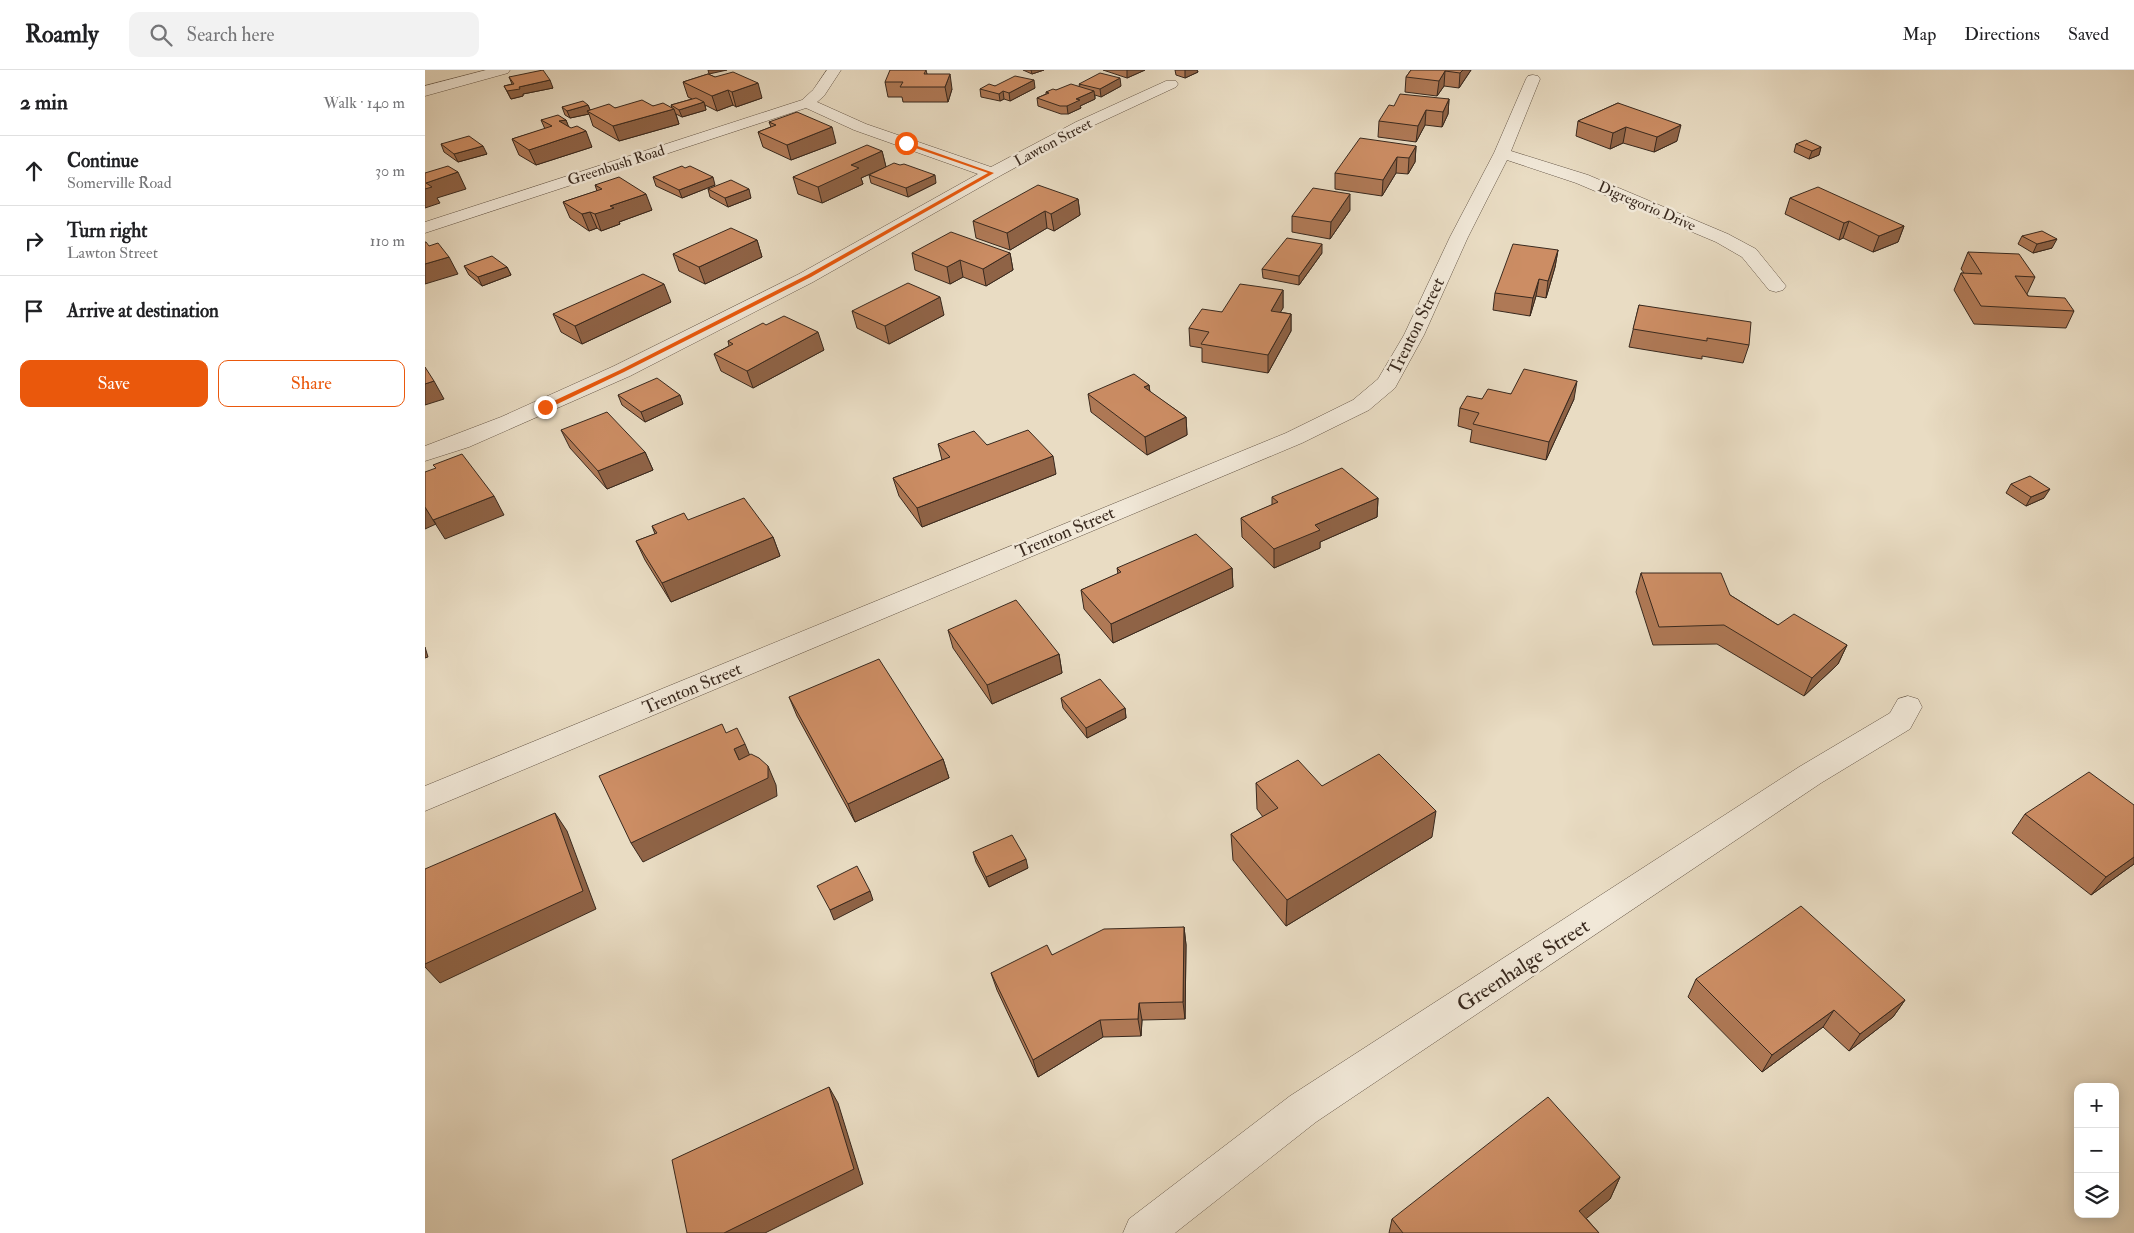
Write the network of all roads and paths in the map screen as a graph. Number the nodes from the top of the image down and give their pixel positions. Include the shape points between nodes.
1 (503, 70) edge
2 (834, 70) edge
3 (1533, 79) dead end
4 (1171, 84) dead end
5 (425, 90) edge
6 (807, 103) junction
7 (1502, 153) junction
8 (992, 173) junction
9 (425, 228) edge
10 (1776, 286) dead end
11 (425, 454) edge
12 (1908, 707) dead end
13 (425, 799) edge
14 (1143, 1233) edge

1 - 5 street
2 - 6 street via 819,93
3 - 7 street, Trenton Street
4 - 8 street, Lawton Street via 1082,125
6 - 8 street via 860,127
6 - 9 street, Greenbush Road
7 - 10 street, Digregorio Drive via 1581,179 1722,238 1749,253
7 - 13 street, Trenton Street via 1459,236 1414,336 1387,383 1361,405 1294,438
8 - 11 street, Lawton Street via 809,276 630,367 509,422
12 - 14 street, Greenhalge Street via 1900,721 1810,775 1303,1109

